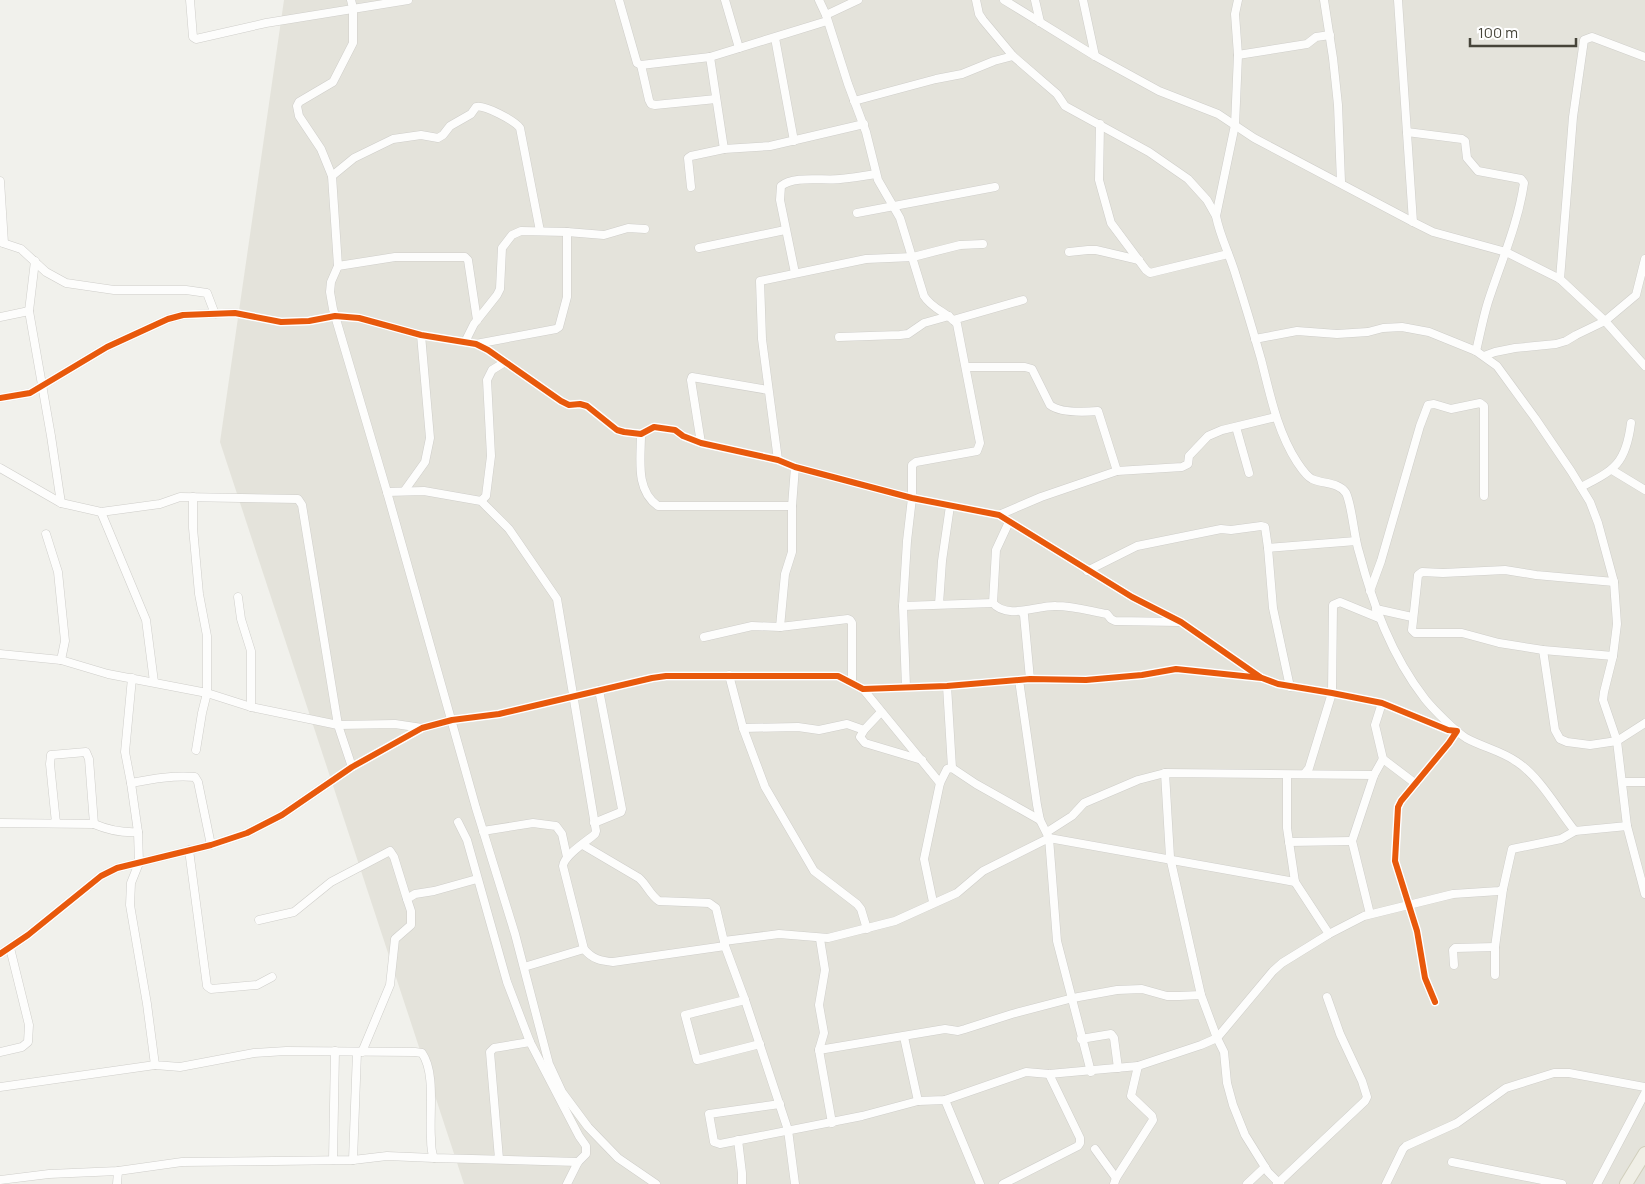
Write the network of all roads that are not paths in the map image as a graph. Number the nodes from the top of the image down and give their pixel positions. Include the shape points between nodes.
1 (190, 0) edge
2 (408, 0) edge
3 (619, 0) edge
4 (725, 0) edge
5 (819, 0) edge
6 (858, 0) edge
7 (976, 0) edge
8 (1004, 0) edge
9 (1035, 0) edge
10 (1083, 0) edge
11 (1238, 0) edge
12 (1324, 0) edge
13 (1398, 0) edge
14 (352, 4) edge
15 (827, 18) junction
16 (1040, 22) junction
17 (1330, 35) junction
18 (775, 38) junction
19 (739, 48) junction
20 (1238, 55) junction
21 (1013, 56) junction
22 (1095, 56) junction
23 (710, 57) junction
24 (1645, 57) edge
25 (641, 65) junction
26 (716, 99) junction
27 (854, 101) junction
28 (864, 124) junction
29 (1100, 124) junction
30 (1235, 125) junction
31 (1407, 132) junction
32 (794, 141) junction
33 (724, 149) junction
34 (876, 174) junction
35 (332, 176) junction
36 (0, 181) edge
37 (1341, 182) junction
38 (995, 187) dead end
39 (691, 188) dead end
40 (894, 206) junction
41 (857, 213) dead end
42 (1216, 216) junction
43 (1413, 222) junction
44 (645, 229) dead end
45 (786, 230) junction
46 (540, 231) junction
47 (567, 232) junction
48 (2, 242) edge
49 (983, 244) dead end
50 (699, 248) dead end
51 (1069, 252) dead end
52 (1506, 252) junction
53 (1228, 254) junction
54 (913, 257) junction
55 (1645, 259) edge
56 (1139, 260) junction
57 (35, 261) junction
58 (338, 266) junction
59 (795, 273) junction
60 (1560, 279) junction
61 (1636, 295) junction
62 (1645, 295) edge
63 (1023, 300) dead end
64 (29, 311) junction
65 (215, 314) junction
66 (335, 316) junction
67 (0, 317) edge
68 (951, 318) junction
69 (477, 320) junction
70 (1605, 321) junction
71 (421, 335) junction
72 (839, 337) dead end
73 (1255, 339) junction
74 (466, 342) junction
75 (476, 344) junction
76 (1476, 351) junction
77 (1484, 356) junction
78 (505, 362) junction
79 (1645, 366) edge
80 (966, 367) junction
81 (42, 385) junction
82 (768, 390) junction
83 (0, 398) edge
84 (1276, 417) junction
85 (1631, 423) dead end
86 (1236, 427) junction
87 (641, 434) junction
88 (701, 443) junction
89 (778, 460) junction
90 (796, 467) junction
91 (0, 468) edge
92 (1612, 470) junction
93 (1118, 471) junction
94 (1249, 473) dead end
95 (1581, 487) junction
96 (405, 490) junction
97 (1645, 490) edge
98 (387, 492) junction
99 (1484, 496) dead end
100 (193, 497) junction
101 (912, 498) junction
102 (481, 500) junction
103 (61, 503) junction
104 (792, 506) junction
105 (950, 506) junction
106 (101, 512) junction
107 (999, 515) junction
108 (1009, 522) junction
109 (46, 534) dead end
110 (1356, 541) junction
111 (1268, 548) junction
112 (1087, 571) junction
113 (1614, 582) junction
114 (1370, 591) junction
115 (238, 597) dead end
116 (993, 603) junction
117 (939, 604) junction
118 (903, 606) junction
119 (1376, 609) junction
120 (1022, 612) junction
121 (1412, 617) junction
122 (1379, 618) junction
123 (1181, 622) junction
124 (780, 627) junction
125 (704, 637) dead end
126 (1543, 650) junction
127 (0, 654) edge
128 (1614, 656) junction
129 (61, 660) junction
130 (729, 675) junction
131 (132, 678) junction
132 (1262, 678) junction
133 (1030, 679) junction
134 (1019, 680) junction
135 (154, 682) junction
136 (852, 683) junction
137 (946, 686) junction
138 (906, 687) junction
139 (1290, 687) junction
140 (863, 688) junction
141 (599, 690) junction
142 (207, 693) junction
143 (1332, 693) junction
144 (574, 696) junction
145 (1382, 703) junction
146 (251, 707) junction
147 (882, 712) junction
148 (452, 720) junction
149 (1645, 724) edge
150 (338, 725) junction
151 (422, 728) junction
152 (743, 728) junction
153 (864, 730) junction
154 (1458, 731) junction
155 (1617, 741) junction
156 (196, 750) dead end
157 (1383, 759) junction
158 (922, 760) junction
159 (352, 767) junction
160 (952, 768) junction
161 (1165, 773) junction
162 (1305, 773) junction
163 (1287, 775) junction
164 (1374, 775) junction
165 (1623, 782) junction
166 (1645, 782) edge
167 (131, 783) junction
168 (940, 783) junction
169 (1416, 784) junction
170 (1040, 820) junction
171 (458, 822) dead end
172 (56, 823) junction
173 (594, 823) junction
174 (0, 824) edge
175 (94, 824) junction
176 (1627, 826) junction
177 (483, 831) junction
178 (1575, 831) junction
179 (138, 832) junction
180 (1048, 835) junction
181 (1352, 841) junction
182 (1289, 842) junction
183 (211, 845) junction
184 (583, 845) junction
185 (189, 850) junction
186 (567, 856) junction
187 (1172, 860) junction
188 (139, 863) junction
189 (477, 879) junction
190 (1295, 882) junction
191 (1503, 889) junction
192 (1645, 894) edge
193 (407, 899) junction
194 (933, 902) junction
195 (1408, 904) junction
196 (1370, 914) junction
197 (259, 920) dead end
198 (868, 929) junction
199 (1329, 934) junction
200 (820, 939) junction
201 (724, 944) junction
202 (1495, 947) junction
203 (10, 948) junction
204 (584, 949) junction
205 (0, 954) edge
206 (1454, 965) dead end
207 (524, 967) junction
208 (1496, 975) dead end
209 (272, 977) dead end
210 (1201, 994) junction
211 (1327, 997) dead end
212 (1073, 998) junction
213 (745, 1000) junction
214 (1435, 1002) dead end
215 (904, 1037) junction
216 (1216, 1038) junction
217 (1082, 1039) junction
218 (530, 1042) junction
219 (760, 1044) junction
220 (819, 1050) junction
221 (0, 1052) edge
222 (335, 1052) junction
223 (359, 1052) junction
224 (155, 1066) junction
225 (1138, 1066) junction
226 (1118, 1068) junction
227 (1091, 1072) junction
228 (1049, 1074) junction
229 (0, 1087) edge
230 (1645, 1087) edge
231 (1645, 1093) edge
232 (945, 1100) junction
233 (918, 1101) junction
234 (780, 1104) junction
235 (832, 1122) junction
236 (788, 1130) junction
237 (738, 1140) junction
238 (1095, 1149) dead end
239 (1645, 1153) edge
240 (434, 1158) junction
241 (499, 1159) junction
242 (333, 1160) junction
243 (353, 1160) junction
244 (578, 1162) junction
245 (1452, 1162) dead end
246 (1264, 1167) junction
247 (118, 1171) junction
248 (0, 1180) edge
249 (1115, 1181) edge
250 (117, 1184) edge
251 (567, 1184) edge
252 (656, 1184) edge
253 (742, 1184) edge
254 (795, 1184) edge
255 (980, 1184) edge
256 (1003, 1184) edge
257 (1247, 1184) edge
258 (1278, 1184) edge
259 (1386, 1184) edge
260 (1562, 1184) edge
261 (1598, 1184) edge
262 (1626, 1184) edge

1 - 14 street via 193,37 196,39
2 - 14 street
3 - 25 street via 637,63
4 - 19 street
5 - 15 street
6 - 15 street
7 - 21 street via 979,14
8 - 16 street
9 - 16 street
10 - 22 street
11 - 20 street via 1235,14
12 - 17 street
13 - 31 street
14 - 35 street via 353,43 333,82 297,106 299,116 324,154
15 - 18 street
15 - 27 street
16 - 22 street
17 - 20 street via 1316,37 1307,44
17 - 37 street via 1338,106
18 - 19 street
18 - 32 street
19 - 23 street
20 - 30 street
21 - 27 street via 962,74
21 - 29 street via 1057,94 1065,106
22 - 30 street via 1159,91 1218,114
23 - 25 street
23 - 26 street
24 - 60 street via 1592,37 1584,40 1573,117
25 - 26 street via 651,104 655,106
26 - 33 street
27 - 28 street
28 - 32 street
28 - 34 street
29 - 42 street via 1188,179
29 - 56 street via 1099,180 1109,219
30 - 37 street
30 - 42 street
31 - 43 street
31 - 52 street via 1465,140 1467,158 1478,171 1523,180
32 - 33 street
33 - 39 street via 688,158
34 - 40 street
34 - 45 street via 784,184 780,200
35 - 46 street via 354,158 393,139 421,135 438,138 476,107 482,106 520,128
35 - 58 street
36 - 48 street
37 - 43 street
38 - 40 street
40 - 41 street
40 - 54 street
42 - 53 street
43 - 52 street via 1442,235
44 - 47 street via 628,228 604,235
45 - 50 street
45 - 59 street
46 - 47 street
46 - 69 street via 521,231 512,235 502,248 500,289
47 - 75 street via 567,297 562,324 556,329
48 - 57 street via 21,249
49 - 54 street via 960,245
51 - 56 street via 1096,250
52 - 60 street
52 - 76 street via 1488,302
53 - 56 street via 1150,273
53 - 73 street
54 - 59 street via 866,259
54 - 68 street via 927,301
55 - 61 street
57 - 64 street
57 - 65 street via 46,272 66,283 114,290 207,293
58 - 66 street via 330,292
58 - 69 street via 395,257 465,257
59 - 82 street via 760,281
60 - 70 street
61 - 62 street
61 - 70 street
63 - 68 street
64 - 67 street
64 - 81 street
65 - 66 street via 235,313 281,322
65 - 81 street via 168,319 107,347
66 - 71 street via 359,318
66 - 98 street
68 - 72 street via 924,323 908,334
68 - 80 street via 957,324
69 - 74 street
70 - 77 street via 1556,344 1515,348
70 - 79 street
71 - 74 street
71 - 96 street via 430,438 425,462
73 - 76 street via 1297,331 1337,334 1402,328 1429,332
73 - 84 street
74 - 75 street
75 - 78 street
76 - 77 street
77 - 95 street via 1508,379
78 - 87 street via 561,401 569,405 584,404 617,430
78 - 102 street via 492,370 487,380 491,456 486,496
80 - 93 street via 1032,369 1050,406 1077,412 1098,411
80 - 101 street via 980,447 974,452 916,462 912,465
81 - 83 street via 30,393
81 - 103 street
82 - 88 street via 692,377
82 - 89 street
84 - 86 street
84 - 110 street via 1284,438 1304,471 1311,478 1340,487 1346,493
85 - 92 street via 1622,457
86 - 93 street via 1208,436 1189,456 1188,464 1182,467
86 - 94 street
87 - 88 street via 654,428 675,430
87 - 104 street via 642,482 649,498 658,506
88 - 89 street
89 - 90 street
90 - 101 street
90 - 104 street
91 - 103 street
92 - 95 street
92 - 97 street
93 - 107 street via 1041,496
95 - 113 street via 1598,523
96 - 98 street
96 - 102 street
98 - 148 street
99 - 114 street via 1484,406 1480,403 1451,409 1428,405
100 - 106 street
100 - 142 street via 199,594 207,636
100 - 150 street via 298,498 302,505
101 - 105 street
101 - 118 street
102 - 144 street via 508,529 557,599
103 - 106 street
104 - 124 street via 792,552 785,574
105 - 107 street
105 - 117 street
106 - 135 street via 146,620
107 - 108 street
108 - 112 street
108 - 116 street via 996,550
109 - 129 street via 58,572 65,641
110 - 111 street
110 - 114 street
111 - 112 street via 1265,527 1224,528 1137,546
111 - 139 street via 1272,608
112 - 123 street
113 - 121 street via 1505,570 1422,572 1418,575
113 - 128 street via 1618,624
114 - 119 street
115 - 146 street via 251,651
116 - 117 street
116 - 120 street via 1001,610
117 - 118 street
118 - 138 street
119 - 121 street
119 - 122 street
120 - 123 street via 1057,606 1107,614 1115,621
120 - 133 street
121 - 126 street via 1415,633 1462,633
122 - 143 street via 1340,602 1333,605
122 - 154 street via 1411,679 1427,701
123 - 132 street
124 - 125 street via 752,626
124 - 136 street via 850,620
126 - 128 street
126 - 155 street via 1555,730 1560,739 1590,745
127 - 129 street
128 - 155 street via 1603,700
129 - 131 street
130 - 136 street via 838,676
130 - 141 street via 652,678
130 - 152 street
131 - 135 street
131 - 167 street via 125,752
132 - 133 street via 1172,669 1086,680
132 - 139 street
133 - 134 street
134 - 137 street
134 - 170 street
135 - 142 street
136 - 140 street
137 - 138 street
137 - 160 street
138 - 140 street
139 - 143 street
140 - 147 street
141 - 144 street
141 - 173 street via 622,809
142 - 146 street
142 - 156 street
143 - 145 street
143 - 162 street
144 - 148 street via 499,714
144 - 173 street
145 - 154 street via 1448,730
145 - 157 street via 1375,725
146 - 150 street
147 - 153 street
147 - 158 street
148 - 151 street
148 - 177 street
149 - 155 street
150 - 151 street via 395,724
150 - 159 street
151 - 159 street
152 - 153 street via 819,730 847,724
152 - 198 street via 765,787 814,872 861,908
153 - 158 street via 860,737 865,743
154 - 169 street
154 - 178 street via 1523,766
155 - 165 street
157 - 164 street
157 - 169 street
158 - 168 street
159 - 183 street via 282,815 247,833
160 - 168 street via 947,769
160 - 170 street
161 - 163 street
161 - 180 street via 1138,780 1084,804
161 - 187 street
162 - 163 street
162 - 164 street
163 - 182 street
164 - 181 street
165 - 166 street
165 - 176 street
167 - 179 street
167 - 183 street via 195,777
168 - 194 street via 924,859
169 - 195 street via 1398,808 1395,848 1395,861
170 - 180 street
171 - 189 street via 467,840
172 - 174 street
172 - 175 street
172 - 175 street via 51,755 86,752
173 - 184 street via 595,834
175 - 179 street via 126,833
176 - 178 street
176 - 192 street
177 - 186 street via 533,823 556,826 562,834
177 - 207 street
178 - 191 street via 1561,839 1512,849
179 - 188 street
180 - 187 street
180 - 194 street via 983,871 957,893
180 - 212 street via 1057,941
181 - 182 street
181 - 196 street
182 - 190 street
183 - 185 street
184 - 186 street
184 - 201 street via 639,878 659,901 713,904
185 - 188 street
185 - 209 street via 207,986 211,989 257,985
186 - 204 street via 563,866
187 - 190 street
187 - 210 street
188 - 203 street via 101,876
188 - 224 street via 131,883 130,905
189 - 193 street via 415,894
189 - 218 street via 507,982
190 - 199 street
191 - 195 street via 1453,894
191 - 202 street
193 - 197 street via 390,851 332,882 294,912
193 - 223 street via 411,911 410,925 394,939 390,985
194 - 198 street via 895,921
195 - 196 street
195 - 214 street via 1417,930 1425,978
196 - 199 street
198 - 200 street
199 - 216 street via 1273,971
200 - 201 street via 779,934
200 - 220 street via 826,970 819,1005 824,1033
201 - 204 street via 613,962 600,960
201 - 213 street
202 - 206 street via 1455,948
202 - 208 street
203 - 205 street
203 - 221 street via 30,1034 22,1047
204 - 207 street
207 - 252 street via 549,1064 562,1092 618,1158
210 - 212 street via 1179,996 1130,989
210 - 216 street
211 - 258 street via 1367,1097
212 - 215 street via 964,1030 945,1029
212 - 217 street
213 - 219 street
213 - 219 street via 685,1015 697,1060
215 - 220 street
215 - 233 street
216 - 225 street
216 - 246 street via 1224,1052 1233,1106
217 - 226 street via 1111,1034
217 - 227 street
218 - 241 street via 494,1048 490,1052
218 - 244 street via 586,1146 586,1154
219 - 234 street
220 - 235 street
222 - 223 street
222 - 224 street via 278,1051 180,1067
222 - 242 street
223 - 240 street via 422,1053 430,1074
223 - 243 street
224 - 229 street
225 - 226 street
225 - 249 street via 1131,1096 1153,1120
226 - 227 street
227 - 228 street
228 - 232 street via 1019,1073
228 - 256 street via 1080,1143
230 - 259 street via 1569,1073 1554,1073 1518,1083 1506,1088 1457,1124 1406,1146
231 - 261 street
232 - 233 street
232 - 255 street
233 - 235 street
234 - 236 street
234 - 237 street via 709,1114 714,1142
235 - 236 street
236 - 237 street
236 - 254 street
237 - 253 street
238 - 249 street
239 - 262 main road
240 - 241 street
240 - 243 street via 387,1156
241 - 244 street
242 - 243 street
242 - 247 street via 182,1162
244 - 251 street
245 - 260 street
246 - 257 street
246 - 258 street
247 - 248 street
247 - 250 street

